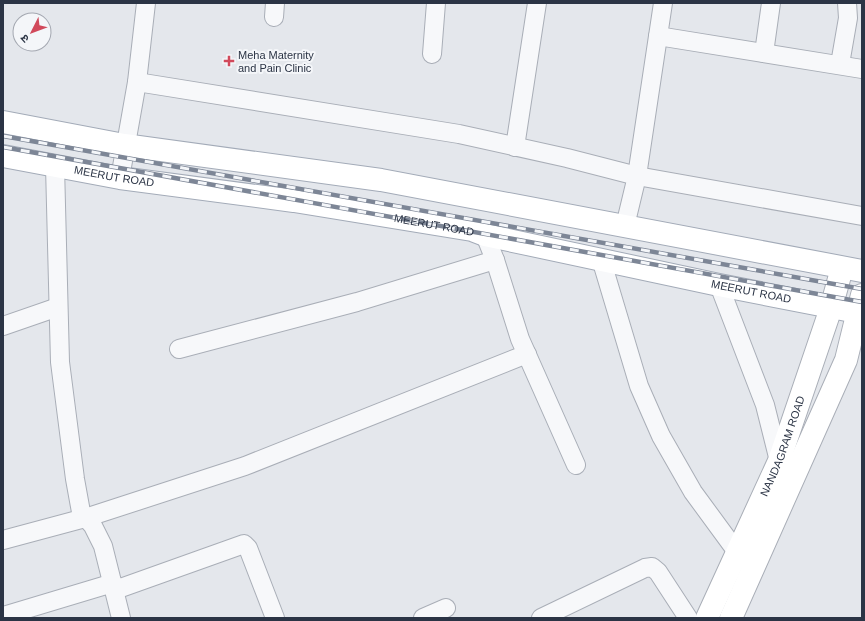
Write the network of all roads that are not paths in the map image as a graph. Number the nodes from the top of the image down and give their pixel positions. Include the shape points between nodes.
1 (146, 3) edge
2 (436, 3) edge
3 (537, 3) edge
4 (663, 3) edge
5 (771, 3) edge
6 (847, 3) edge
7 (658, 36) junction
8 (764, 53) junction
9 (432, 54) dead end
10 (840, 64) junction
11 (862, 69) edge
12 (137, 82) junction
13 (3, 122) edge
14 (124, 145) junction
15 (515, 147) junction
16 (3, 156) edge
17 (55, 166) junction
18 (637, 176) junction
19 (120, 178) junction
20 (862, 216) edge
21 (625, 226) junction
22 (485, 235) junction
23 (600, 259) junction
24 (495, 260) junction
25 (852, 270) edge
26 (719, 285) junction
27 (58, 307) junction
28 (860, 307) edge
29 (831, 308) junction
30 (3, 326) edge
31 (179, 349) dead end
32 (527, 354) junction
33 (779, 461) junction
34 (576, 464) dead end
35 (85, 518) junction
36 (3, 540) edge
37 (737, 552) junction
38 (114, 587) junction
39 (446, 608) dead end
40 (3, 616) edge
41 (121, 618) edge
42 (275, 618) edge
43 (422, 618) edge
44 (541, 618) edge
45 (688, 618) edge
46 (707, 618) edge
47 (731, 618) edge

1 - 12 street
2 - 9 street
3 - 15 street
4 - 7 street
5 - 8 street
6 - 10 street via 848,18
7 - 8 street
7 - 18 street
8 - 10 street
10 - 11 street
12 - 14 street
12 - 15 street via 460,134
13 - 14 main road
14 - 19 street
14 - 21 main road via 381,180
15 - 18 street
16 - 17 main road, MEERUT ROAD
17 - 19 main road, MEERUT ROAD
17 - 27 street
18 - 20 street
18 - 21 street
19 - 22 main road, MEERUT ROAD via 294,201 472,230
21 - 25 main road
22 - 23 main road, MEERUT ROAD
22 - 24 street
23 - 26 main road, MEERUT ROAD
23 - 37 street via 639,386 661,436 693,492
24 - 31 street via 357,302
24 - 32 street
25 - 29 main road, NANDAGRAM ROAD
26 - 29 main road, MEERUT ROAD
26 - 33 street via 765,405
27 - 30 street
27 - 35 street via 60,362 71,448 79,504
28 - 29 main road, MEERUT ROAD
28 - 47 main road, NANDAGRAM ROAD via 846,360
29 - 33 main road, NANDAGRAM ROAD
32 - 34 street
32 - 35 street via 245,466
33 - 37 main road, NANDAGRAM ROAD
35 - 36 street
35 - 38 street via 93,526 103,546
37 - 46 main road, NANDAGRAM ROAD
38 - 40 street
38 - 41 street
38 - 42 street via 244,544 248,548
39 - 43 street
44 - 45 street via 645,568 652,567 658,572

